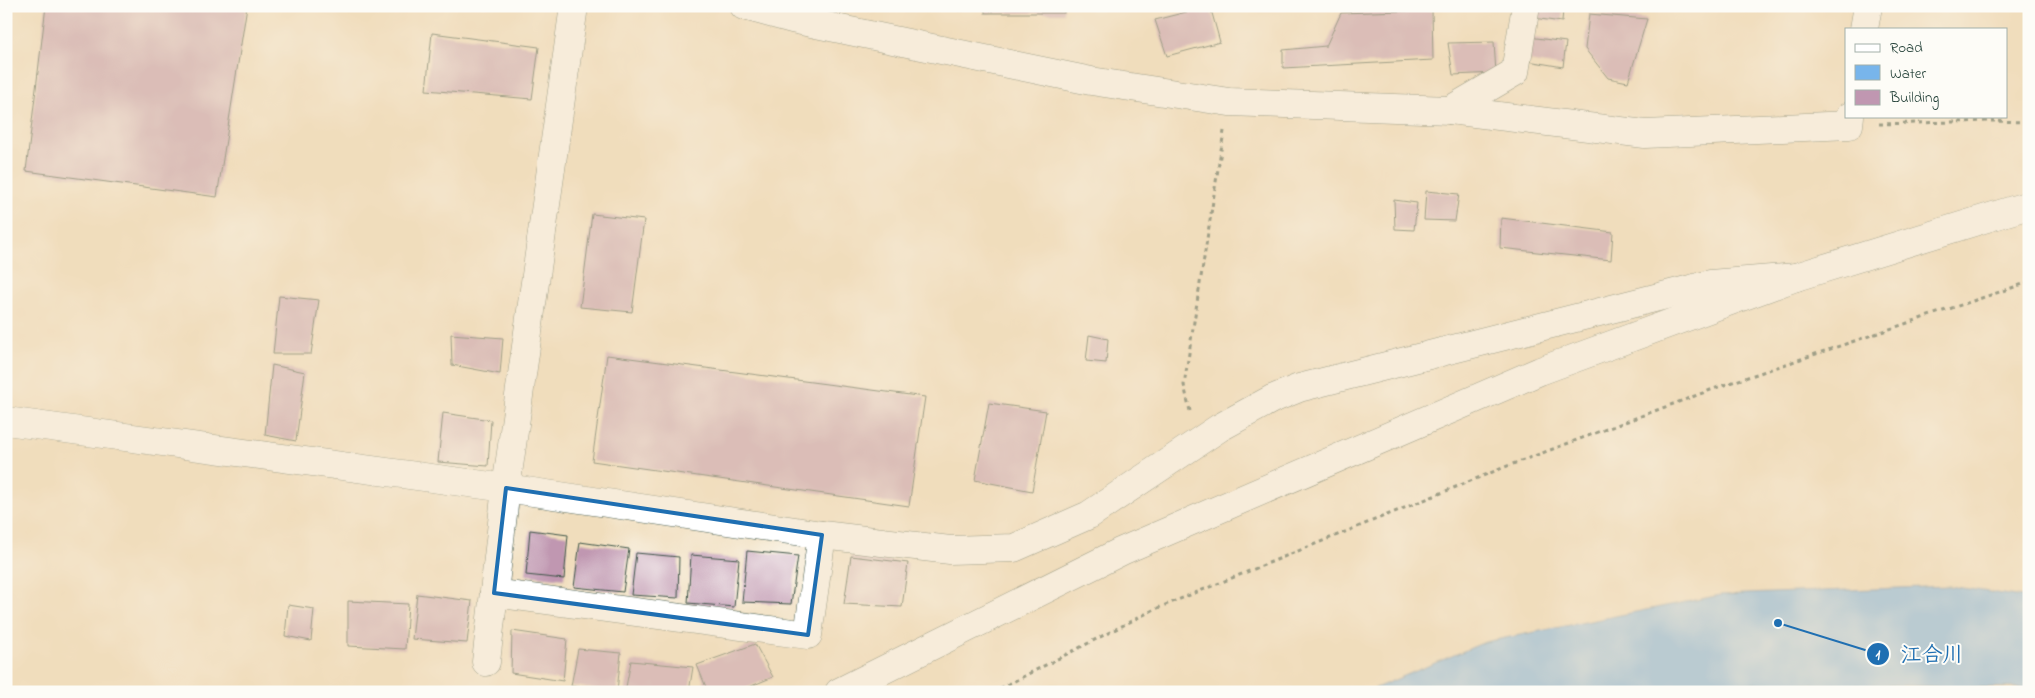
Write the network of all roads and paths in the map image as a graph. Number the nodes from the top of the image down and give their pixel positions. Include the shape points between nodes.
1 (574, 6) edge
2 (744, 6) edge
3 (1526, 6) edge
4 (1868, 6) edge
5 (1864, 28) edge
6 (1229, 102) junction
7 (1450, 110) junction
8 (1849, 120) edge
9 (2029, 122) edge
10 (2029, 205) edge
11 (1796, 277) junction
12 (2029, 282) edge
13 (6, 422) edge
14 (1219, 428) junction
15 (506, 488) junction
16 (822, 535) junction
17 (494, 593) junction
18 (486, 662) dead end
19 (839, 692) edge
20 (993, 692) edge

1 - 15 street
2 - 6 street via 1091,81
3 - 7 street via 1515,72
4 - 5 street
6 - 7 street
6 - 14 path via 1184,385 1189,410 1197,421
7 - 8 street via 1645,134
8 - 9 path
10 - 11 street
11 - 14 street via 1710,284 1299,388 1272,398
11 - 19 street via 1540,372 1122,551
12 - 20 path via 1724,385 1510,465 1153,610
13 - 15 street
14 - 16 street via 1089,515 1014,548 950,550
15 - 16 street
15 - 17 street
16 - 17 street via 808,635
17 - 18 street

